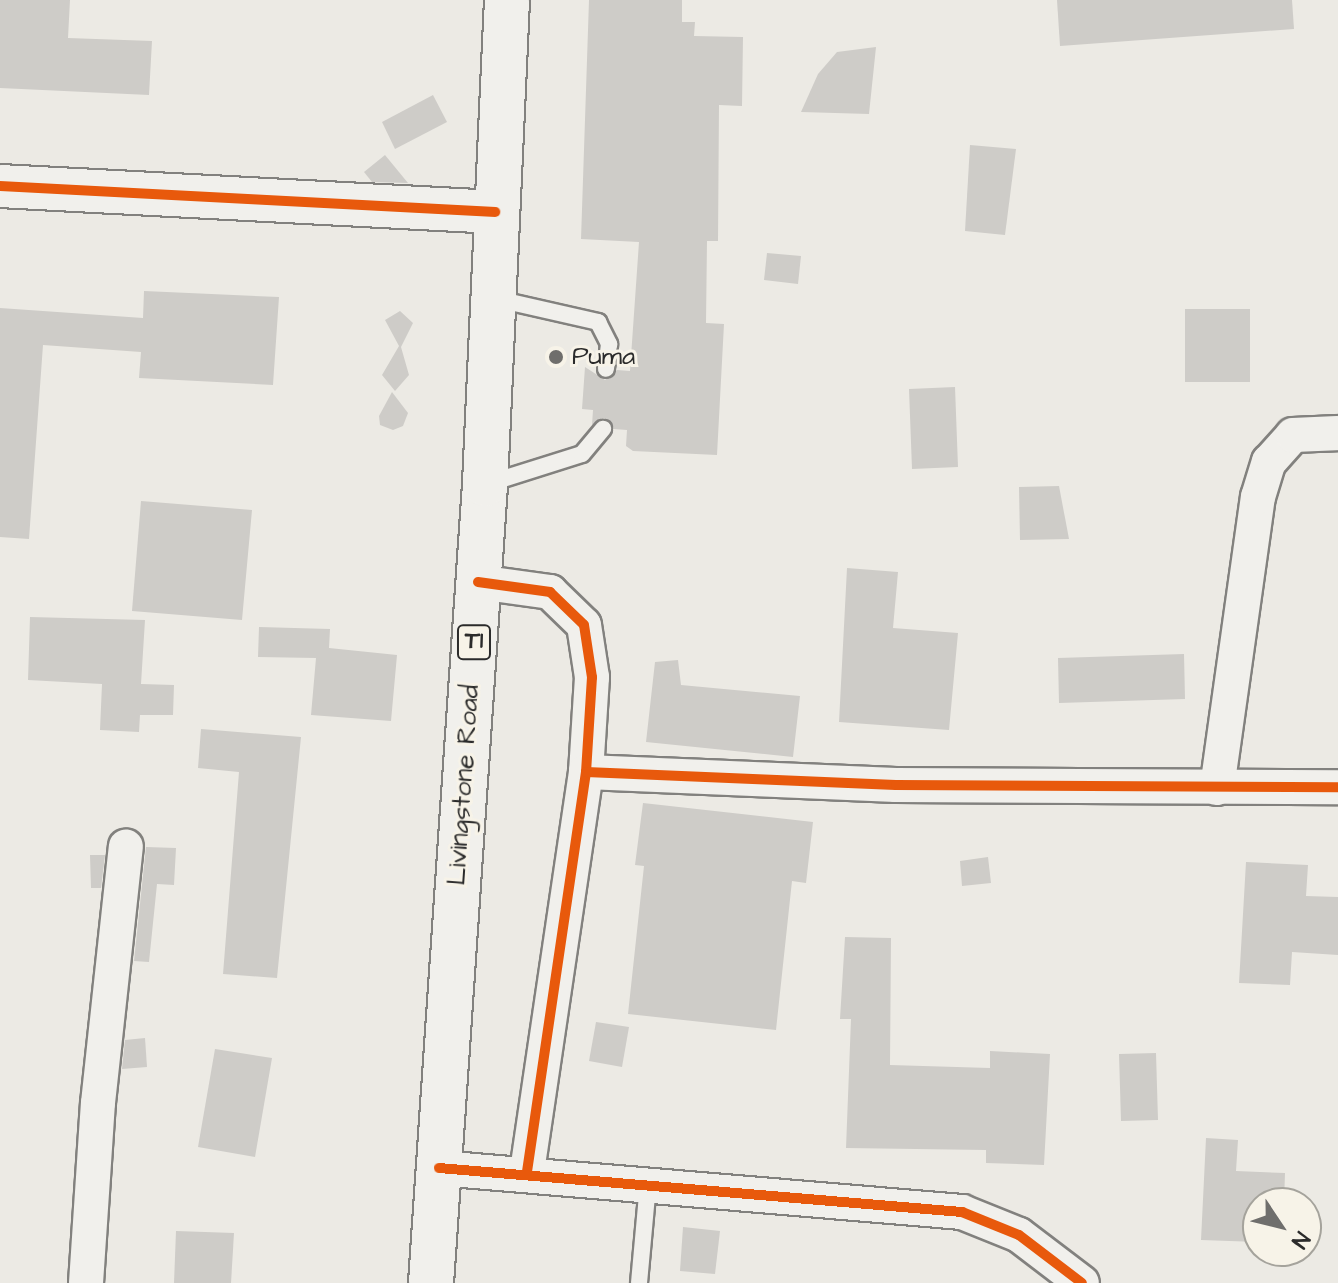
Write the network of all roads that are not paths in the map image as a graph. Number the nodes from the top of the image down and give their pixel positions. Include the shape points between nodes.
1 (507, 0) edge
2 (0, 186) edge
3 (495, 212) junction
4 (491, 298) junction
5 (606, 369) dead end
6 (603, 429) dead end
7 (1338, 433) edge
8 (485, 484) junction
9 (478, 582) junction
10 (586, 772) junction
11 (1338, 787) edge
12 (1217, 788) junction
13 (126, 847) dead end
14 (439, 1168) junction
15 (527, 1171) junction
16 (648, 1182) junction
17 (86, 1283) edge
18 (431, 1283) edge
19 (639, 1283) edge
20 (1082, 1283) edge

1 - 3 highway, Livingstone Road / T1
2 - 3 street
3 - 4 highway, Livingstone Road / T1
4 - 5 lane via 598,322 609,344
4 - 8 highway, Livingstone Road / T1
6 - 8 lane via 582,454
7 - 12 street via 1293,435 1269,462 1258,497
8 - 9 highway, Livingstone Road / T1
9 - 10 street via 550,592 584,625 592,677
9 - 14 highway, Livingstone Road / T1
10 - 12 street via 896,785
10 - 15 street
11 - 12 street
13 - 17 street via 96,1119
14 - 15 street
14 - 18 highway, Livingstone Road / T1
15 - 16 street
16 - 19 lane
16 - 20 street via 962,1212 1019,1235

